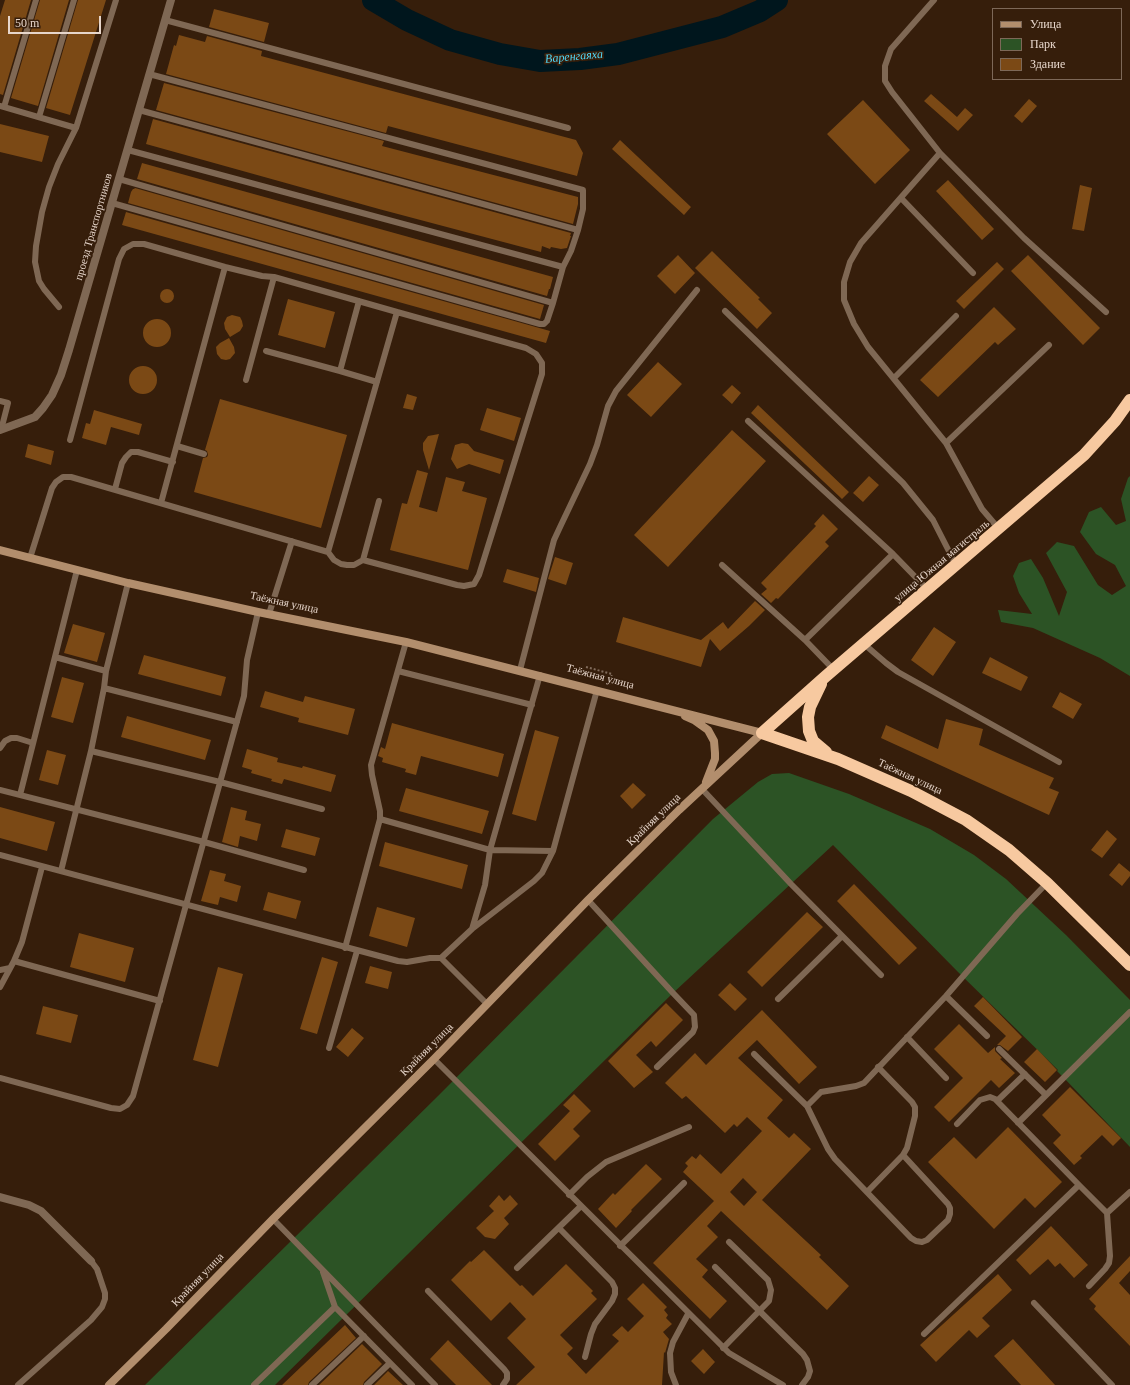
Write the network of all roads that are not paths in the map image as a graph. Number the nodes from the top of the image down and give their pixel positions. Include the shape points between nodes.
1 (36, 0) edge
2 (74, 0) edge
3 (116, 0) edge
4 (171, 0) edge
5 (934, 0) edge
6 (165, 20) junction
7 (150, 74) junction
8 (2, 107) edge
9 (139, 110) junction
10 (39, 117) junction
11 (76, 128) junction
12 (568, 128) dead end
13 (128, 150) junction
14 (940, 153) junction
15 (119, 179) junction
16 (901, 198) junction
17 (112, 203) junction
18 (578, 230) junction
19 (225, 267) junction
20 (563, 267) junction
21 (973, 273) dead end
22 (274, 277) junction
23 (697, 290) dead end
24 (359, 301) junction
25 (553, 303) junction
26 (60, 307) dead end
27 (724, 311) dead end
28 (397, 312) junction
29 (1106, 312) dead end
30 (956, 316) dead end
31 (1049, 345) dead end
32 (266, 351) dead end
33 (340, 371) junction
34 (894, 378) junction
35 (246, 380) dead end
36 (377, 382) junction
37 (1130, 400) edge
38 (0, 401) edge
39 (748, 421) dead end
40 (0, 430) edge
41 (70, 440) dead end
42 (946, 443) junction
43 (177, 446) junction
44 (204, 454) dead end
45 (173, 462) junction
46 (115, 489) junction
47 (379, 501) dead end
48 (161, 503) junction
49 (999, 529) junction
50 (292, 541) junction
51 (0, 550) edge
52 (328, 552) junction
53 (893, 554) junction
54 (30, 558) junction
55 (363, 560) junction
56 (722, 564) dead end
57 (956, 565) junction
58 (77, 570) junction
59 (128, 582) junction
60 (928, 590) junction
61 (258, 612) junction
62 (269, 614) junction
63 (805, 640) junction
64 (406, 642) junction
65 (864, 644) junction
66 (55, 657) junction
67 (520, 670) junction
68 (106, 671) junction
69 (398, 671) junction
70 (830, 673) junction
71 (540, 675) junction
72 (104, 688) junction
73 (597, 690) junction
74 (532, 705) junction
75 (670, 709) junction
76 (237, 722) junction
77 (762, 733) junction
78 (33, 743) junction
79 (0, 748) edge
80 (91, 751) junction
81 (838, 759) junction
82 (1059, 762) dead end
83 (220, 782) junction
84 (702, 789) junction
85 (0, 790) edge
86 (20, 794) junction
87 (322, 809) dead end
88 (76, 810) junction
89 (380, 819) junction
90 (204, 842) junction
91 (490, 850) junction
92 (553, 851) junction
93 (0, 855) edge
94 (42, 867) junction
95 (304, 870) dead end
96 (61, 871) junction
97 (1047, 883) junction
98 (588, 900) junction
99 (186, 905) junction
100 (472, 929) junction
101 (842, 936) junction
102 (344, 948) junction
103 (357, 951) junction
104 (441, 958) junction
105 (14, 961) junction
106 (1130, 965) edge
107 (10, 968) junction
108 (0, 970) edge
109 (881, 975) dead end
110 (0, 987) edge
111 (946, 996) junction
112 (778, 999) dead end
113 (160, 1001) junction
114 (487, 1004) junction
115 (1130, 1012) edge
116 (987, 1036) dead end
117 (907, 1037) junction
118 (329, 1048) dead end
119 (1000, 1049) dead end
120 (754, 1054) dead end
121 (434, 1059) junction
122 (657, 1067) dead end
123 (878, 1067) junction
124 (1025, 1074) junction
125 (0, 1078) edge
126 (946, 1078) dead end
127 (1046, 1095) junction
128 (997, 1101) junction
129 (807, 1106) junction
130 (1018, 1123) junction
131 (956, 1124) dead end
132 (689, 1127) dead end
133 (903, 1155) junction
134 (684, 1183) dead end
135 (1080, 1185) junction
136 (867, 1192) junction
137 (1130, 1192) edge
138 (569, 1195) junction
139 (0, 1197) edge
140 (581, 1206) junction
141 (1107, 1213) junction
142 (273, 1219) junction
143 (559, 1228) junction
144 (729, 1242) dead end
145 (620, 1246) junction
146 (91, 1261) joint
147 (716, 1267) dead end
148 (517, 1268) dead end
149 (322, 1269) junction
150 (1089, 1286) dead end
151 (428, 1291) dead end
152 (1034, 1303) dead end
153 (335, 1307) junction
154 (760, 1311) junction
155 (688, 1314) junction
156 (924, 1334) dead end
157 (364, 1336) junction
158 (723, 1348) junction
159 (585, 1357) dead end
160 (390, 1363) junction
161 (18, 1385) edge
162 (109, 1385) edge
163 (254, 1385) edge
164 (312, 1385) edge
165 (367, 1385) edge
166 (412, 1385) edge
167 (436, 1385) edge
168 (503, 1385) edge
169 (676, 1385) edge
170 (782, 1385) edge
171 (802, 1385) edge
172 (1112, 1385) edge

1 - 8 lane
2 - 10 lane
3 - 11 lane
4 - 6 street, проезд Транспортников
5 - 14 lane via 891,49 885,66 885,81
6 - 7 street, проезд Транспортников
6 - 12 lane
7 - 9 street, проезд Транспортников
7 - 18 lane via 583,190 583,209
8 - 10 lane
9 - 13 street, проезд Транспортников
9 - 18 lane
10 - 11 lane
11 - 26 lane via 49,187 36,246 35,262 39,281
13 - 15 street, проезд Транспортников
13 - 20 lane
14 - 16 lane
14 - 29 lane via 1024,238
15 - 17 street, проезд Транспортников
15 - 25 lane
16 - 21 lane
16 - 34 lane via 861,243 850,262 844,282 844,300 854,324 868,347
17 - 25 lane via 540,324 547,321
17 - 40 street, проезд Транспортников via 69,350 52,395 34,417
18 - 20 lane
19 - 22 lane
19 - 41 lane via 144,244 133,244 124,249 118,259
19 - 43 lane
20 - 25 lane
22 - 24 lane
22 - 35 lane
23 - 67 lane via 616,391 608,406 590,464 554,540
24 - 28 lane
24 - 33 lane
27 - 57 lane via 903,483 933,520
28 - 36 lane
28 - 55 lane via 526,348 536,354 542,363 542,374 474,584 457,585
30 - 34 lane
31 - 42 lane
32 - 33 lane
33 - 36 lane
34 - 42 lane
36 - 52 lane
37 - 49 highway, улица Южная магистраль via 1084,455
38 - 40 lane via 8,403
39 - 53 lane
42 - 49 lane via 982,509
43 - 44 lane
43 - 45 lane
45 - 46 lane via 131,452 122,463
45 - 48 lane
46 - 48 lane
46 - 54 lane via 71,477 63,477 56,482 49,494
47 - 55 lane
48 - 50 lane
49 - 57 highway, улица Южная магистраль
50 - 52 lane
50 - 62 lane
51 - 54 main road, Таёжная улица
52 - 55 lane via 341,564 354,565
53 - 60 lane
53 - 63 lane
54 - 58 main road, Таёжная улица
56 - 63 lane
57 - 60 highway, улица Южная магистраль
58 - 59 main road, Таёжная улица
58 - 66 lane
59 - 61 main road, Таёжная улица
59 - 68 lane
60 - 65 highway, улица Южная магистраль
61 - 62 main road, Таёжная улица
61 - 76 lane via 247,660 244,696
62 - 64 main road, Таёжная улица
63 - 70 lane
64 - 67 main road, Таёжная улица
64 - 69 lane
65 - 70 highway, улица Южная магистраль
65 - 82 lane via 898,672
66 - 68 lane
66 - 78 lane
67 - 71 main road, Таёжная улица
68 - 72 lane
69 - 74 lane
69 - 89 lane via 371,765
70 - 77 highway, улица Южная магистраль
70 - 81 highway via 810,707 809,731 822,749
71 - 73 main road, Таёжная улица
71 - 74 lane
72 - 76 lane
72 - 80 lane
73 - 75 main road, Таёжная улица
73 - 92 lane
74 - 91 lane
75 - 77 main road, Таёжная улица
75 - 84 main road via 708,730 714,741 714,759
76 - 83 lane
77 - 81 highway, Таёжная улица
77 - 84 main road, Крайняя улица
78 - 79 lane via 10,738
78 - 86 lane
80 - 83 lane
80 - 88 lane
81 - 97 highway, Таёжная улица via 911,791 966,820 1009,850
83 - 87 lane
83 - 90 lane
84 - 98 main road, Крайняя улица
84 - 101 lane
85 - 86 lane
86 - 88 lane
88 - 90 lane
88 - 96 lane
89 - 91 lane
89 - 102 lane
90 - 95 lane
90 - 99 lane
91 - 92 lane
91 - 100 lane via 485,885
92 - 100 lane via 542,873 534,881
93 - 94 lane
94 - 96 lane
94 - 105 lane via 22,942
96 - 99 lane
97 - 106 highway, Таёжная улица
97 - 111 lane
98 - 114 main road, Крайняя улица
98 - 122 lane via 694,1015 693,1032
99 - 102 lane
99 - 113 lane
100 - 104 lane
101 - 109 lane
101 - 112 lane
102 - 103 lane
103 - 104 lane via 398,962
103 - 118 lane
104 - 114 lane
105 - 107 lane
105 - 113 lane
107 - 108 lane
107 - 110 lane
111 - 116 lane
111 - 117 lane
113 - 125 lane via 133,1096 127,1105 120,1109
114 - 121 main road, Крайняя улица
115 - 127 lane
117 - 123 lane
117 - 126 lane
119 - 124 lane
120 - 129 lane
121 - 138 lane
121 - 142 main road, Крайняя улица
123 - 129 lane via 864,1083 821,1092
123 - 133 lane via 915,1107 915,1116
124 - 127 lane
124 - 128 lane
127 - 130 lane
128 - 130 lane
128 - 131 lane via 990,1097 980,1100
129 - 136 lane via 828,1149
130 - 135 lane
132 - 138 lane via 606,1162
133 - 136 lane
133 - 136 lane via 948,1204 948,1220 927,1240 916,1241
134 - 145 lane
135 - 141 lane
135 - 156 lane
137 - 141 lane
138 - 140 lane
139 - 146 street via 41,1211
140 - 143 lane
140 - 145 lane
141 - 150 lane via 1109,1263
142 - 149 lane
142 - 162 main road, Крайняя улица
143 - 148 lane
143 - 159 lane via 615,1288 612,1301 595,1324
144 - 154 lane via 770,1284 769,1301
145 - 155 lane
146 - 161 lane via 97,1269 105,1293 102,1307 91,1320
147 - 154 lane
149 - 153 lane
149 - 167 lane
151 - 168 lane via 504,1369 507,1379
152 - 172 lane
153 - 157 lane
153 - 163 lane
154 - 158 lane
154 - 171 lane via 807,1360 810,1371
155 - 158 lane
155 - 169 lane via 670,1353 671,1372
157 - 160 lane
157 - 164 lane
158 - 170 lane via 735,1358
160 - 165 lane
160 - 166 lane

